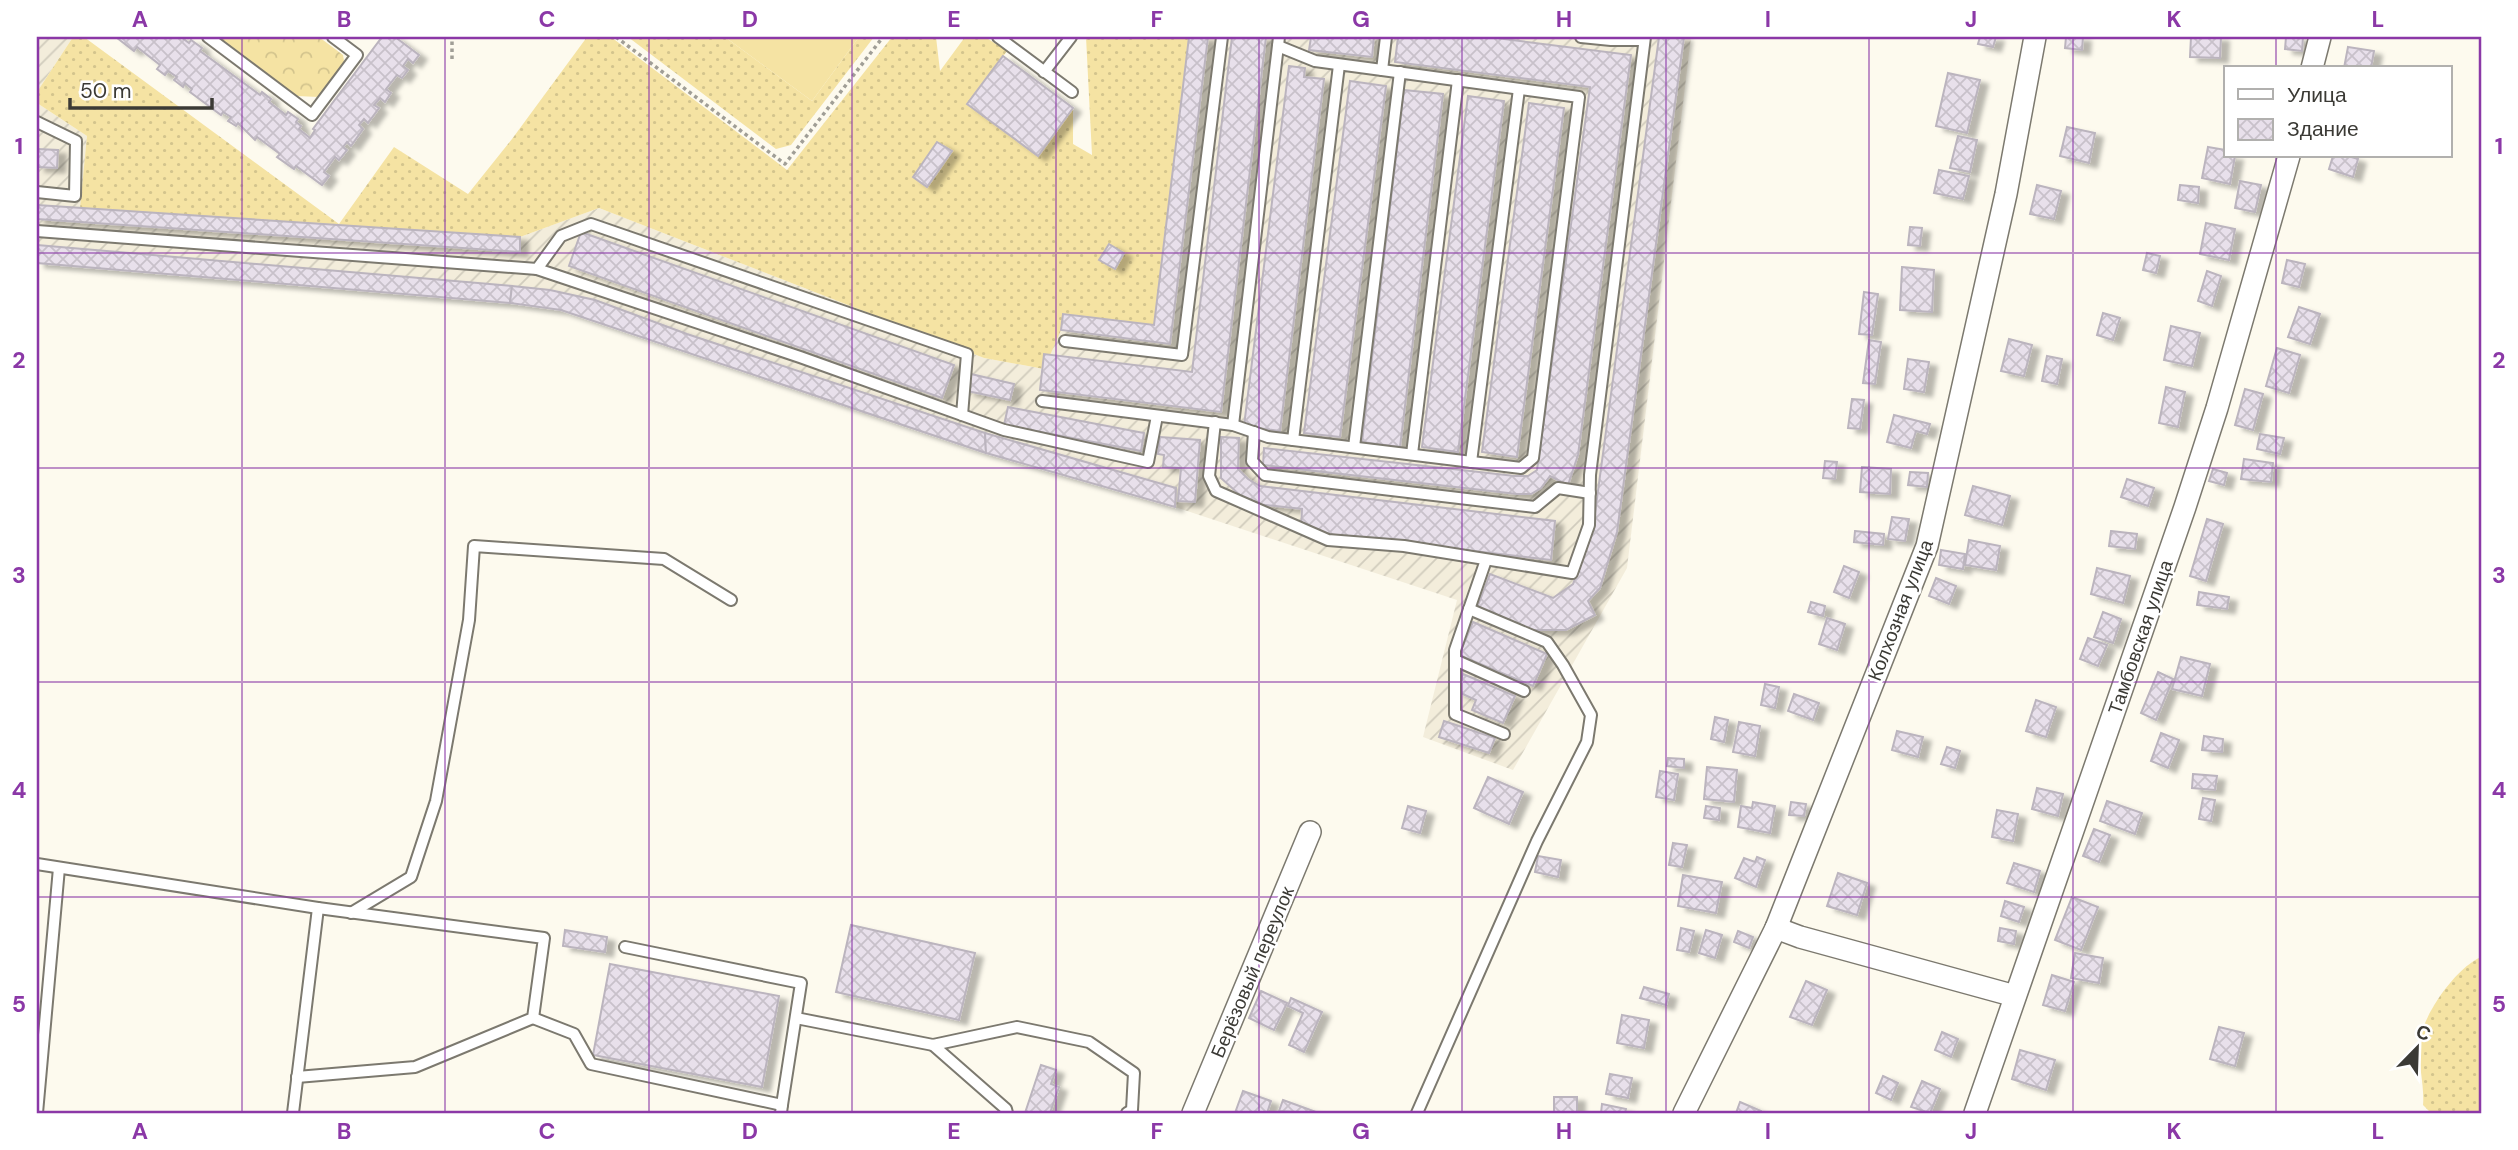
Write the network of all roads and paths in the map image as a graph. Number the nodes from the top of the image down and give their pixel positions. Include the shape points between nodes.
1 (208, 37) edge
2 (333, 37) edge
3 (452, 37) edge
4 (615, 37) edge
5 (883, 37) edge
6 (998, 37) edge
7 (1070, 37) edge
8 (1222, 37) edge
9 (1386, 37) edge
10 (1581, 37) edge
11 (2035, 37) edge
12 (2320, 37) edge
13 (1644, 38) edge
14 (1279, 42) edge
15 (452, 59) dead end
16 (1339, 65) junction
17 (2313, 66) edge
18 (1382, 70) junction
19 (1044, 72) junction
20 (1400, 72) junction
21 (1458, 80) junction
22 (1519, 89) junction
23 (1072, 92) dead end
24 (37, 122) edge
25 (2288, 158) edge
26 (37, 192) edge
27 (37, 230) edge
28 (537, 270) junction
29 (1065, 341) dead end
30 (1042, 401) dead end
31 (962, 415) junction
32 (1157, 415) junction
33 (1214, 422) junction
34 (1233, 425) junction
35 (1254, 432) junction
36 (1293, 440) junction
37 (1354, 447) junction
38 (1412, 454) junction
39 (1471, 461) junction
40 (1590, 493) junction
41 (1486, 560) junction
42 (731, 600) dead end
43 (1469, 610) junction
44 (1455, 660) junction
45 (1524, 691) dead end
46 (1504, 734) dead end
47 (1310, 832) dead end
48 (37, 864) edge
49 (59, 868) junction
50 (318, 908) junction
51 (351, 913) junction
52 (1776, 928) junction
53 (625, 947) dead end
54 (2015, 996) junction
55 (533, 1018) junction
56 (796, 1018) junction
57 (933, 1045) junction
58 (297, 1077) junction
59 (37, 1106) edge
60 (781, 1109) edge
61 (293, 1113) edge
62 (1007, 1113) edge
63 (1128, 1113) edge
64 (1193, 1113) edge
65 (1417, 1113) edge
66 (1684, 1113) edge
67 (1975, 1113) edge

1 - 2 lane via 312,115 358,55
3 - 15 path
4 - 5 path via 785,164
6 - 19 lane
7 - 19 lane
8 - 29 lane via 1182,355
9 - 18 lane
10 - 13 lane
11 - 52 street, Колхозная улица via 2006,194 1927,546
12 - 17 street
13 - 40 lane
14 - 16 lane via 1315,61
14 - 34 lane
16 - 18 lane
16 - 36 lane
18 - 20 lane
19 - 23 lane
20 - 21 lane
20 - 37 lane
21 - 22 lane
21 - 38 lane
22 - 39 lane
22 - 39 lane via 1579,97 1533,458 1521,468
24 - 26 lane via 76,141 75,196
25 - 54 street, Тамбовская улица via 2189,494
27 - 28 lane
28 - 31 lane
28 - 31 lane via 561,236 591,224 604,228 967,354
30 - 32 lane
31 - 32 lane via 1004,430 1148,462
32 - 33 lane
33 - 34 lane
33 - 41 lane via 1209,476 1216,491 1328,540 1404,546
34 - 35 lane
35 - 36 lane
35 - 40 lane via 1252,461 1265,475 1535,507 1558,488
36 - 37 lane
37 - 38 lane
38 - 39 lane
40 - 41 lane via 1589,525 1572,573
41 - 43 lane
42 - 51 lane via 664,559 474,546 469,620 436,801 411,877
43 - 44 lane
43 - 65 lane via 1547,642 1591,715 1587,741 1537,841
44 - 45 lane
44 - 46 lane via 1455,713
47 - 64 street, Берёзовый переулок
48 - 49 lane
49 - 50 lane
49 - 59 lane
50 - 51 lane
50 - 58 lane
51 - 55 lane via 544,938
52 - 54 street
52 - 66 street, Колхозная улица
53 - 56 lane via 801,983
54 - 67 street, Тамбовская улица
55 - 58 lane via 415,1067
55 - 60 lane via 574,1034 591,1064
56 - 57 lane
56 - 60 lane
57 - 62 lane
57 - 63 lane via 1017,1027 1089,1042 1134,1073 1132,1110
58 - 61 lane

